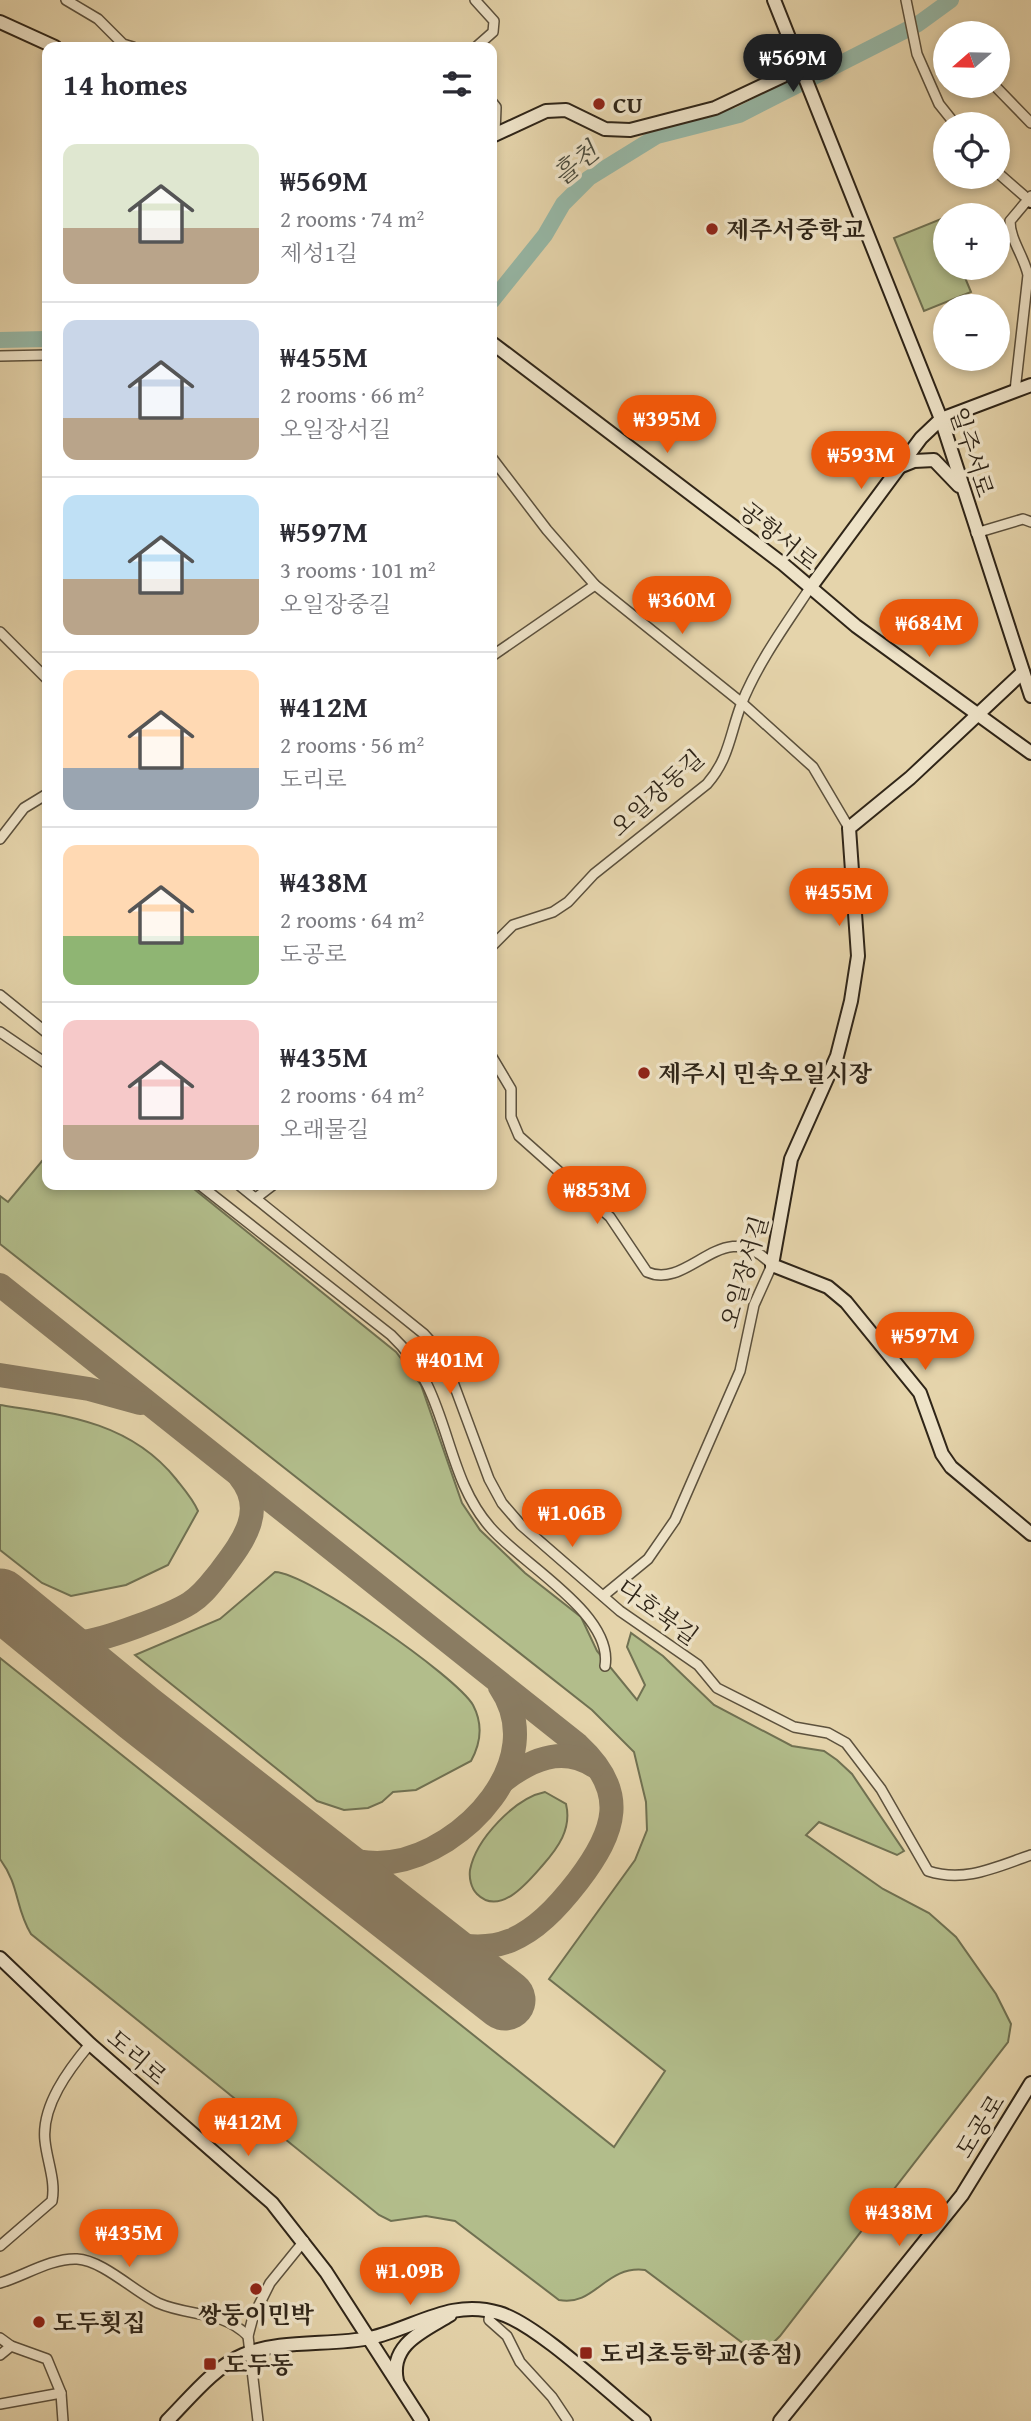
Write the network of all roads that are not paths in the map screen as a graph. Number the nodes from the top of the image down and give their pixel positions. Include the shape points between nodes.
1 (66, 0) edge
2 (475, 0) edge
3 (774, 0) edge
4 (906, 0) edge
5 (0, 22) edge
6 (44, 42) edge
7 (121, 42) edge
8 (482, 42) edge
9 (800, 68) junction
10 (1007, 98) edge
11 (945, 112) edge
12 (1031, 123) edge
13 (497, 134) edge
14 (1010, 183) edge
15 (1030, 199) edge
16 (1029, 298) edge
17 (497, 348) edge
18 (42, 355) edge
19 (0, 356) edge
20 (1031, 385) edge
21 (1015, 391) junction
22 (941, 419) junction
23 (497, 465) edge
24 (899, 468) junction
25 (963, 492) junction
26 (1031, 522) edge
27 (976, 533) junction
28 (596, 585) junction
29 (810, 588) junction
30 (0, 632) edge
31 (1031, 646) edge
32 (1017, 651) junction
33 (497, 653) edge
34 (1023, 673) junction
35 (42, 674) edge
36 (1031, 696) edge
37 (741, 703) junction
38 (978, 715) junction
39 (1031, 753) edge
40 (42, 797) edge
41 (849, 828) junction
42 (0, 839) edge
43 (497, 941) edge
44 (0, 995) edge
45 (42, 1029) edge
46 (0, 1032) edge
47 (42, 1061) edge
48 (497, 1065) edge
49 (206, 1190) edge
50 (246, 1190) edge
51 (266, 1190) edge
52 (256, 1198) junction
53 (772, 1265) junction
54 (1031, 1534) edge
55 (603, 1596) junction
56 (606, 1666) dead end
57 (1031, 1855) edge
58 (0, 1958) edge
59 (90, 2045) junction
60 (1031, 2083) edge
61 (303, 2241) junction
62 (0, 2246) edge
63 (0, 2283) edge
64 (459, 2309) junction
65 (490, 2311) junction
66 (248, 2336) junction
67 (0, 2338) edge
68 (367, 2338) junction
69 (11, 2346) junction
70 (252, 2352) junction
71 (0, 2355) edge
72 (398, 2385) junction
73 (61, 2393) junction
74 (0, 2404) edge
75 (63, 2421) edge
76 (166, 2421) edge
77 (258, 2421) edge
78 (422, 2421) edge
79 (568, 2421) edge
80 (644, 2421) edge
81 (780, 2421) edge

1 - 7 street via 97,19
2 - 8 street via 494,21 493,32
3 - 9 street
4 - 11 street via 913,36
5 - 6 street
9 - 13 street via 715,108 630,130 605,129 566,110 556,110
9 - 22 street, 일주서로
10 - 12 street
14 - 15 street
15 - 16 street via 1010,221 1025,262
16 - 21 street
17 - 29 street, 공항서로
18 - 19 street
20 - 21 street
21 - 22 street
22 - 24 street, 오일장동길
22 - 25 street, 일주서로
23 - 28 street
24 - 25 street via 934,460
24 - 29 street, 오일장동길
25 - 27 street, 일주서로
26 - 27 street via 1023,519
27 - 32 street, 일주서로
28 - 33 street
28 - 37 street
29 - 37 street, 오일장동길
29 - 38 street, 공항서로
30 - 35 street
31 - 32 street
32 - 34 street, 일주서로
34 - 36 street, 일주서로
34 - 38 street
37 - 41 street via 813,767
37 - 43 street, 오일장동길 via 722,767 707,783 594,874 568,902 513,925
38 - 39 street, 공항서로
38 - 41 street
40 - 42 street via 24,808
41 - 53 street, 오일장서길 via 858,956 851,1001 837,1056 790,1159
44 - 45 street
46 - 47 street
48 - 53 street via 511,1089 511,1117 519,1136 610,1217 648,1272 669,1275 733,1247 759,1250
49 - 56 street via 391,1335 414,1359 431,1388 480,1513 502,1540 582,1610 600,1638
50 - 52 street, 다호북길
51 - 52 street
52 - 55 street, 다호북길 via 424,1334 449,1367 502,1503
53 - 54 street via 828,1287 846,1302 920,1393 951,1467
53 - 55 street, 오일장서길 via 754,1305 740,1371 675,1520 648,1559
55 - 57 street, 다호북길 via 685,1654 727,1694 794,1727 828,1733 846,1743 881,1789 928,1871 965,1877
58 - 59 street, 도리로
59 - 61 street, 도리로 via 235,2168
59 - 62 street via 64,2079 46,2123 52,2201
60 - 81 street, 도공로 via 962,2195
61 - 66 street via 263,2294
61 - 68 street, 도리로
63 - 66 street via 44,2267 82,2260 158,2303 221,2317
64 - 65 street
64 - 68 street
64 - 72 street via 403,2347 395,2364
65 - 79 street via 489,2320 508,2336 520,2362
65 - 80 street via 525,2325
66 - 70 street
67 - 69 street
68 - 70 street
68 - 72 street, 도리로
69 - 71 street
69 - 73 street via 44,2357
70 - 76 street via 216,2374
70 - 77 street
72 - 78 street, 도리로
73 - 74 street
73 - 75 street

